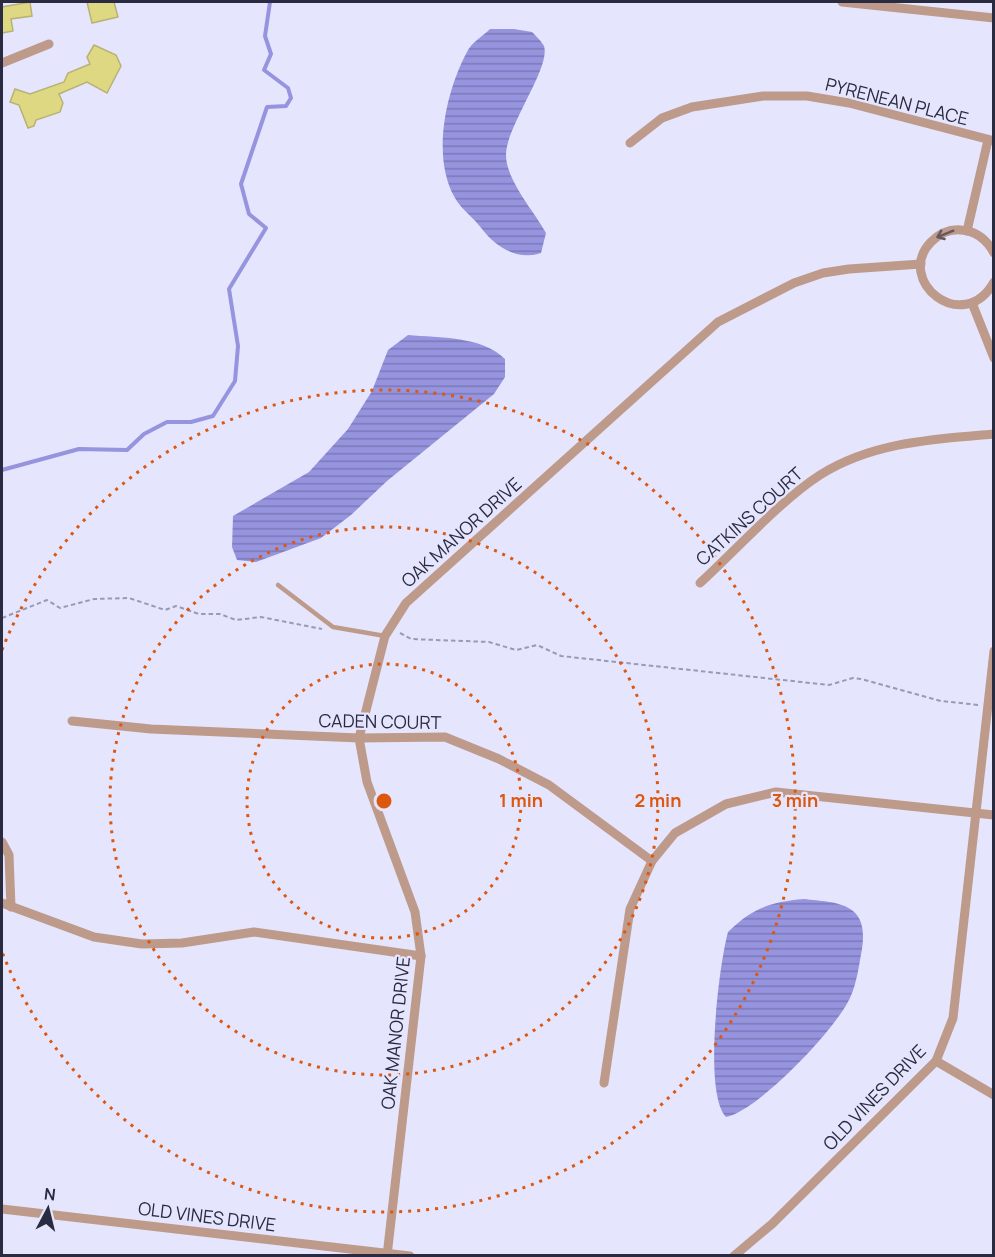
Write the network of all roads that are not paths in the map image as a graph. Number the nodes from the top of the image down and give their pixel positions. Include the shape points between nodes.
1 (842, 2) edge
2 (918, 6) edge
3 (993, 18) edge
4 (49, 44) dead end
5 (2, 63) edge
6 (991, 141) edge
7 (630, 143) dead end
8 (968, 231) junction
9 (993, 253) edge
10 (921, 264) junction
11 (993, 282) edge
12 (972, 303) junction
13 (993, 358) edge
14 (993, 434) edge
15 (700, 583) dead end
16 (278, 585) dead end
17 (388, 632) junction
18 (993, 651) edge
19 (72, 721) dead end
20 (359, 738) junction
21 (975, 813) junction
22 (993, 815) edge
23 (2, 842) edge
24 (652, 861) junction
25 (6, 905) edge
26 (421, 956) junction
27 (936, 1061) junction
28 (604, 1083) dead end
29 (993, 1095) edge
30 (2, 1209) edge
31 (387, 1254) edge
32 (410, 1256) edge
33 (734, 1256) edge

1 - 2 street
2 - 3 street
4 - 5 street
6 - 7 street, PYRENEAN PLACE via 849,103 807,96 763,96 692,107 662,118
6 - 8 street
8 - 9 street via 986,241
8 -> 10 street via 957,230 937,237 929,244
10 - 12 street via 926,285 940,300 950,304
10 - 17 street, OAK MANOR DRIVE via 823,273 794,283 718,322 406,603
11 - 12 street
12 - 13 street
14 - 15 street, CATKINS COURT via 891,446 821,475
16 - 17 lane via 333,627
17 - 20 street, OAK MANOR DRIVE
18 - 21 street, OLD VINES DRIVE
19 - 20 street, CADEN COURT via 151,729
20 - 24 street, CADEN COURT via 445,737 499,759 549,785
20 - 26 street, OAK MANOR DRIVE via 367,782 415,912
21 - 22 street
21 - 24 street via 776,792 726,804 675,832
21 - 27 street, OLD VINES DRIVE via 953,1018
23 - 25 street via 9,855
24 - 28 street via 630,909
25 - 26 street via 94,937 142,944 183,943 254,932
26 - 31 street, OAK MANOR DRIVE
27 - 29 street
27 - 33 street, OLD VINES DRIVE via 772,1224
30 - 31 street, OLD VINES DRIVE
31 - 32 street, OLD VINES DRIVE

